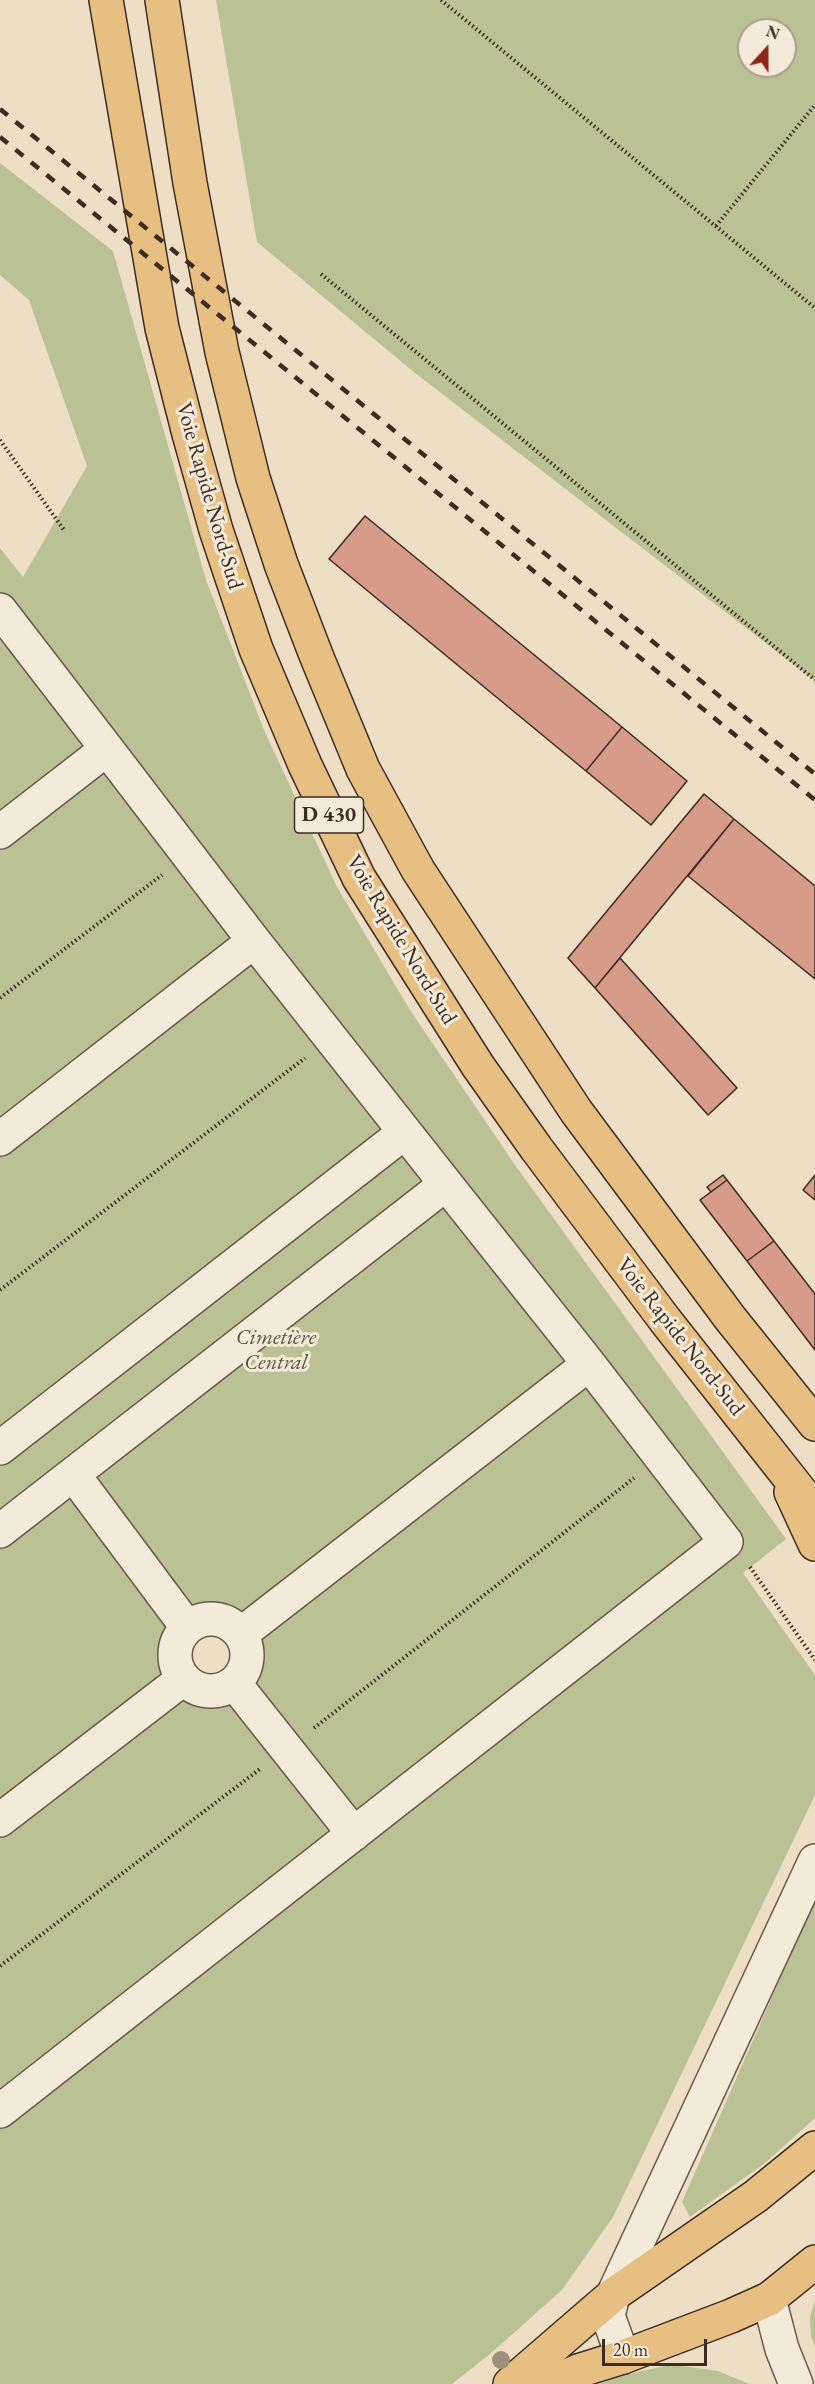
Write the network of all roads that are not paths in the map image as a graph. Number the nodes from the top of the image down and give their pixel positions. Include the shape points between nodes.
1 (106, 0) edge
2 (162, 0) edge
3 (0, 610) edge
4 (107, 749) junction
5 (0, 832) edge
6 (254, 941) junction
7 (405, 1132) junction
8 (0, 1139) edge
9 (446, 1184) junction
10 (589, 1364) junction
11 (815, 1424) edge
12 (3, 1440) edge
13 (776, 1461) junction
14 (73, 1474) junction
15 (815, 1510) edge
16 (0, 1532) edge
17 (815, 1544) edge
18 (187, 1627) junction
19 (241, 1634) junction
20 (183, 1679) junction
21 (235, 1683) junction
22 (0, 1820) edge
23 (354, 1834) junction
24 (815, 1861) edge
25 (0, 2111) edge
26 (815, 2148) edge
27 (815, 2262) edge
28 (613, 2295) junction
29 (769, 2299) junction
30 (622, 2357) junction
31 (510, 2384) edge
32 (549, 2384) edge
33 (796, 2384) edge

1 - 13 main road, Voie Rapide Nord-Sud / D 430 via 162,328 186,424 256,649 305,765 359,878 478,1066 664,1320
2 - 11 main road, D 430 via 190,183 222,352 253,478 300,614 363,769 418,870 576,1111
3 - 4 street
4 - 5 street
4 - 6 street
6 - 7 street
6 - 8 street
7 - 9 street
7 - 12 street
9 - 10 street
9 - 14 street
10 - 19 street
10 - 23 street via 726,1542
13 - 15 main road, Voie Rapide Nord-Sud / D 430
13 - 17 main road
14 - 16 street
14 - 18 street
18 - 19 street via 205,1619 225,1622
18 - 20 street via 176,1643 174,1662
19 - 21 street via 248,1651 245,1669
20 - 21 street via 199,1690 217,1691
20 - 22 street
21 - 23 street
23 - 25 street
24 - 28 street
26 - 28 main road via 756,2196
27 - 29 main road
28 - 30 street via 608,2316
28 - 31 main road
29 - 30 main road
29 - 33 street
30 - 32 main road

